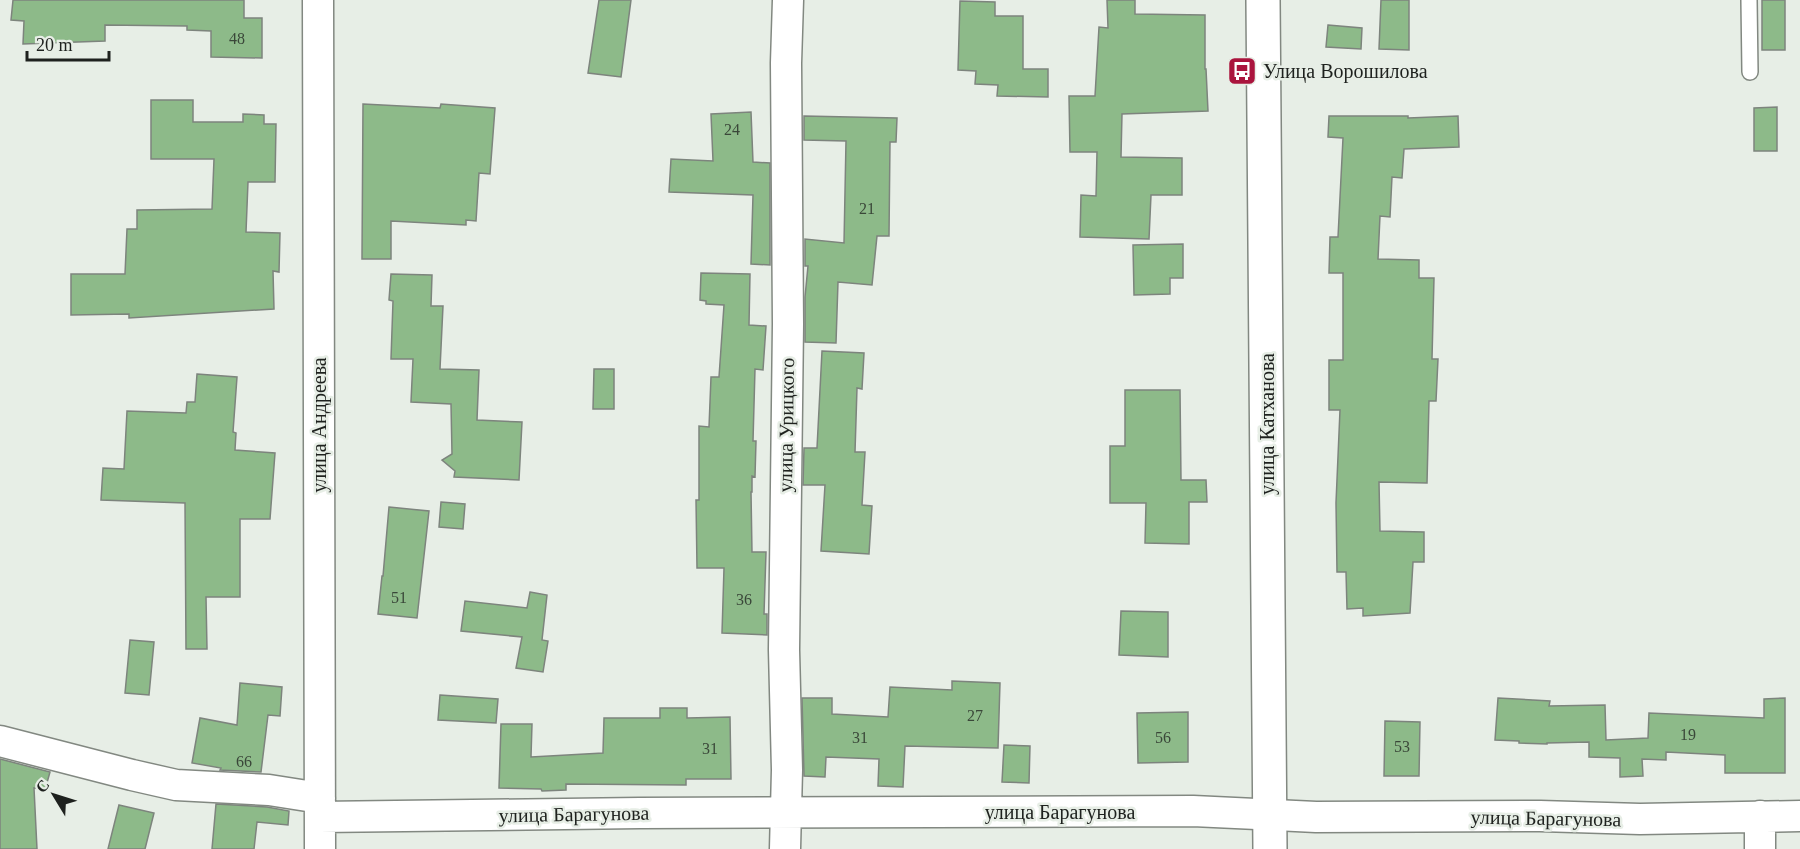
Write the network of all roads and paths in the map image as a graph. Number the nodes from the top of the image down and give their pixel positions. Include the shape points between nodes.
1 (318, 0) edge
2 (788, 0) edge
3 (1263, 0) edge
4 (1749, 0) edge
5 (1750, 72) dead end
6 (0, 741) edge
7 (320, 807) junction
8 (786, 813) junction
9 (1270, 814) junction
10 (1760, 816) junction
11 (1800, 816) edge
12 (320, 849) edge
13 (785, 849) edge
14 (1270, 849) edge
15 (1760, 849) edge

1 - 7 street, улица Андреева
2 - 8 street, улица Урицкого
3 - 9 street, улица Катханова
4 - 5 lane
6 - 7 street, улица Барагунова via 176,785 269,790
7 - 8 street, улица Барагунова
7 - 12 street, улица Андреева
8 - 9 street, улица Барагунова
8 - 13 street, улица Урицкого
9 - 10 street, улица Барагунова via 1316,818
9 - 14 street, улица Катханова
10 - 11 street, улица Барагунова
10 - 15 street

